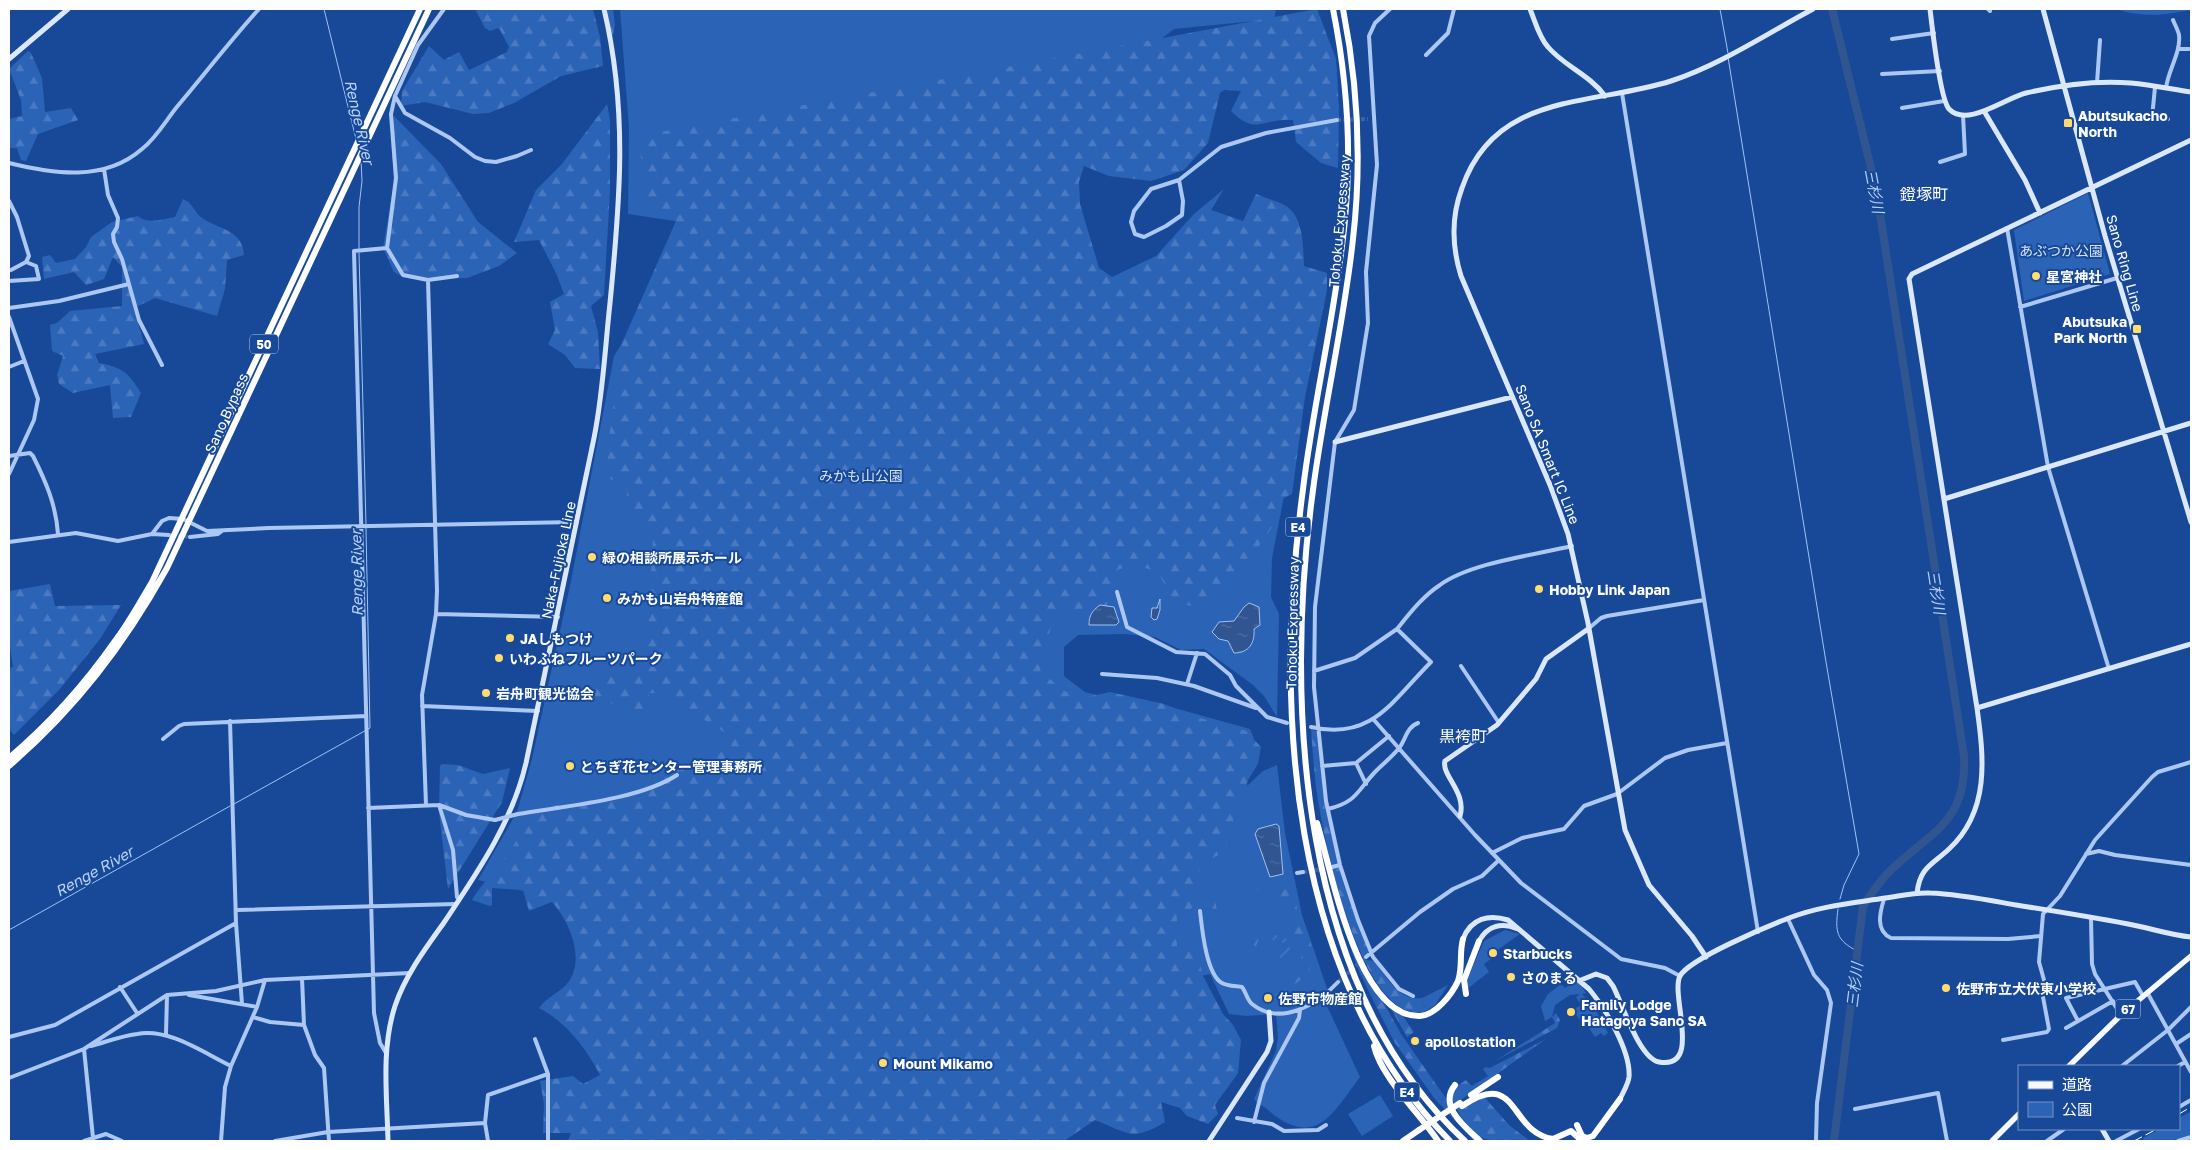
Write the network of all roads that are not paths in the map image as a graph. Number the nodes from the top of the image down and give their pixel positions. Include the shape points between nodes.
1 (68, 9) edge
2 (259, 9) edge
3 (420, 9) edge
4 (429, 9) edge
5 (444, 9) edge
6 (604, 9) edge
7 (1333, 9) edge
8 (1343, 9) edge
9 (1390, 9) edge
10 (1454, 9) edge
11 (1530, 9) edge
12 (1813, 9) edge
13 (1930, 9) edge
14 (2043, 9) edge
15 (2173, 20) dead end
16 (1934, 33) junction
17 (1892, 39) dead end
18 (2100, 40) dead end
19 (2178, 49) junction
20 (2191, 49) edge
21 (1426, 55) dead end
22 (9, 59) edge
23 (1940, 71) junction
24 (1882, 74) dead end
25 (2097, 83) junction
26 (2064, 85) junction
27 (2155, 87) junction
28 (2166, 88) junction
29 (2191, 92) edge
30 (1622, 93) junction
31 (395, 96) junction
32 (1605, 96) junction
33 (1944, 101) junction
34 (1902, 108) dead end
35 (1984, 111) junction
36 (1963, 115) junction
37 (2128, 118) dead end
38 (2152, 118) junction
39 (1368, 119) tunnel mouth
40 (1374, 119) junction
41 (2168, 119) dead end
42 (1337, 120) tunnel mouth
43 (2191, 140) edge
44 (531, 150) dead end
45 (1940, 162) dead end
46 (9, 163) edge
47 (104, 169) junction
48 (1179, 180) junction
49 (2091, 188) junction
50 (9, 201) edge
51 (2040, 213) junction
52 (2008, 228) junction
53 (388, 248) junction
54 (26, 262) junction
55 (10, 270) edge
56 (457, 276) dead end
57 (2117, 278) junction
58 (9, 280) edge
59 (428, 280) junction
60 (128, 284) junction
61 (2020, 306) junction
62 (9, 308) edge
63 (9, 317) edge
64 (24, 361) junction
65 (162, 365) dead end
66 (9, 367) edge
67 (1512, 397) junction
68 (2191, 423) edge
69 (2164, 432) junction
70 (1335, 442) junction
71 (18, 454) junction
72 (9, 456) edge
73 (2048, 467) junction
74 (9, 474) edge
75 (1944, 499) junction
76 (183, 519) junction
77 (577, 522) junction
78 (2191, 522) edge
79 (190, 523) junction
80 (436, 525) junction
81 (362, 527) junction
82 (224, 530) junction
83 (58, 534) junction
84 (152, 534) junction
85 (169, 535) tunnel mouth
86 (190, 537) tunnel mouth
87 (9, 542) edge
88 (1572, 546) junction
89 (1117, 592) dead end
90 (1704, 600) junction
91 (436, 614) junction
92 (558, 616) junction
93 (1397, 629) junction
94 (1588, 629) junction
95 (2191, 644) edge
96 (1197, 653) junction
97 (1461, 666) dead end
98 (2109, 669) junction
99 (1314, 671) junction
100 (1102, 674) dead end
101 (1187, 684) junction
102 (422, 706) junction
103 (1256, 708) junction
104 (1977, 708) junction
105 (538, 711) junction
106 (366, 716) junction
107 (1374, 720) junction
108 (230, 721) junction
109 (1287, 723) dead end
110 (1418, 723) dead end
111 (1499, 723) junction
112 (1310, 727) dead end
113 (1318, 728) junction
114 (1389, 736) junction
115 (163, 739) dead end
116 (1727, 743) junction
117 (1399, 748) junction
118 (10, 754) edge
119 (2191, 762) edge
120 (1356, 763) junction
121 (9, 766) edge
122 (1322, 766) junction
123 (677, 775) dead end
124 (1366, 784) junction
125 (1617, 794) junction
126 (439, 805) junction
127 (1312, 805) junction
128 (426, 806) junction
129 (368, 808) junction
130 (1328, 809) junction
131 (1460, 816) junction
132 (1492, 853) junction
133 (2086, 854) junction
134 (1499, 860) junction
135 (1340, 865) junction
136 (2191, 865) edge
137 (1332, 867) dead end
138 (1303, 872) tunnel mouth
139 (1297, 873) dead end
140 (1917, 893) junction
141 (1884, 898) junction
142 (457, 902) junction
143 (371, 906) junction
144 (237, 910) junction
145 (2045, 910) junction
146 (1200, 911) dead end
147 (1788, 918) junction
148 (2091, 919) junction
149 (236, 923) junction
150 (1520, 930) junction
151 (1758, 932) junction
152 (2041, 936) junction
153 (2191, 938) edge
154 (1463, 939) joint
155 (1479, 941) joint
156 (1371, 953) junction
157 (1706, 956) junction
158 (2191, 956) edge
159 (1366, 957) tunnel mouth
160 (410, 973) junction
161 (372, 975) junction
162 (1680, 976) junction
163 (302, 978) junction
164 (265, 980) junction
165 (1581, 980) junction
166 (1338, 982) tunnel mouth
167 (240, 986) junction
168 (120, 987) junction
169 (2106, 988) junction
170 (1466, 994) dead end
171 (2145, 994) junction
172 (167, 995) junction
173 (187, 995) junction
174 (1413, 996) dead end
175 (2113, 1001) junction
176 (242, 1004) junction
177 (257, 1007) junction
178 (2191, 1007) edge
179 (1300, 1010) junction
180 (137, 1012) junction
181 (1269, 1012) junction
182 (2121, 1015) junction
183 (253, 1017) junction
184 (2078, 1021) junction
185 (304, 1025) junction
186 (2066, 1028) dead end
187 (2168, 1030) junction
188 (166, 1034) junction
189 (2191, 1034) edge
190 (9, 1037) edge
191 (1372, 1038) junction
192 (535, 1039) dead end
193 (2003, 1040) dead end
194 (2176, 1044) junction
195 (89, 1046) junction
196 (84, 1049) junction
197 (386, 1053) junction
198 (2191, 1060) edge
199 (2186, 1063) junction
200 (2070, 1065) edge
201 (2123, 1065) edge
202 (2180, 1065) edge
203 (231, 1066) junction
204 (2191, 1072) edge
205 (548, 1074) junction
206 (1498, 1077) dead end
207 (9, 1078) edge
208 (1455, 1084) dead end
209 (1620, 1099) junction
210 (2191, 1100) edge
211 (1461, 1104) junction
212 (2180, 1106) edge
213 (1856, 1110) dead end
214 (2018, 1115) edge
215 (1237, 1118) dead end
216 (1254, 1122) junction
217 (485, 1123) junction
218 (1326, 1125) dead end
219 (1577, 1125) dead end
220 (388, 1128) junction
221 (2063, 1130) edge
222 (2103, 1130) edge
223 (2137, 1130) edge
224 (1421, 1131) junction
225 (328, 1132) junction
226 (2191, 1137) edge
227 (93, 1138) junction
228 (86, 1141) edge
229 (122, 1141) edge
230 (221, 1141) edge
231 (275, 1141) edge
232 (329, 1141) edge
233 (388, 1141) edge
234 (488, 1141) edge
235 (548, 1141) edge
236 (1209, 1141) edge
237 (1403, 1141) edge
238 (1410, 1141) edge
239 (1438, 1141) edge
240 (1450, 1141) edge
241 (1465, 1141) edge
242 (1480, 1141) edge
243 (1582, 1141) edge
244 (1593, 1141) edge
245 (1816, 1141) edge
246 (1947, 1141) edge
247 (1992, 1141) edge
248 (2048, 1141) edge
249 (2109, 1141) edge
250 (2116, 1141) edge
251 (2178, 1141) edge

1 - 22 main road
2 - 47 street via 151,141 130,159
3 - 76 highway, Sano Bypass / 50
4 - 79 highway, Sano Bypass / 50
5 - 31 street via 418,46
6 - 77 main road, Naka-Fujioka Line via 619,99 620,174 599,413
7 - 191 highway, Tohoku Expressway / E4 via 1346,88 1346,199 1335,294 1308,449 1297,541 1292,696 1302,808 1316,888 1341,970
8 - 127 highway, Tohoku Expressway / E4 via 1355,87 1358,173 1353,239 1314,481 1304,574 1301,638 1303,704
9 - 40 street via 1375,22 1369,36
10 - 21 street via 1448,33
11 - 32 main road via 1543,41
12 - 30 main road, Sano SA Smart IC Line via 1673,80
13 - 16 main road
14 - 26 main road, Sano Ring Line
15 - 19 street via 2179,32
16 - 17 street
16 - 23 main road
18 - 25 street
19 - 20 street
19 - 28 street
23 - 24 street
23 - 33 main road
25 - 26 main road
25 - 27 main road
26 - 35 main road via 2015,96
26 - 49 main road, Sano Ring Line
27 - 28 main road
27 - 38 street
28 - 29 main road
30 - 32 main road, Sano SA Smart IC Line
30 - 90 street
31 - 44 street via 405,113 450,138 475,157 496,162
31 - 53 street via 391,114 396,178
32 - 67 main road, Sano SA Smart IC Line via 1542,108 1510,124 1480,153 1470,167 1460,193 1454,228 1457,262
33 - 34 street
33 - 36 main road via 1950,110
35 - 36 main road
35 - 51 main road via 2025,180
36 - 45 street via 1965,154
37 - 38 street
38 - 41 street
39 - 40 street
40 - 70 street via 1377,165 1366,272 1368,323 1354,410
42 - 48 street via 1305,124 1228,144 1207,156
43 - 49 main road
46 - 47 street via 59,174
47 - 60 street via 108,194 118,218 114,242
48 - 48 street via 1182,215 1144,237 1135,234 1130,222 1136,206 1153,187
49 - 51 main road
49 - 57 main road, Sano Ring Line
50 - 54 street via 28,253
51 - 52 main road
52 - 61 street
52 - 75 main road via 1910,276
53 - 59 street via 403,275
53 - 81 street via 355,251
54 - 55 street
54 - 58 street via 36,266 39,279 27,282
55 - 58 street
56 - 59 street
57 - 61 street
57 - 69 main road, Sano Ring Line
59 - 80 street
60 - 62 street via 59,301
60 - 65 street via 139,320
61 - 73 street
63 - 64 street
64 - 66 street
64 - 71 street via 38,405
67 - 70 main road
67 - 88 main road, Sano SA Smart IC Line
68 - 69 main road
69 - 73 main road
69 - 78 main road, Sano Ring Line
70 - 99 street via 1315,607
71 - 72 street
71 - 74 street
71 - 83 street via 30,453 46,481
73 - 75 main road
73 - 98 street
75 - 104 main road
76 - 79 street
76 - 84 street via 162,521
76 - 118 highway, Sano Bypass / 50 via 152,582 116,640 59,710
77 - 80 street
77 - 92 main road, Naka-Fujioka Line
79 - 82 street via 202,530
79 - 121 highway, Sano Bypass / 50 via 144,609 108,663 61,717
80 - 81 street
80 - 91 street
81 - 82 street
81 - 106 street
82 - 86 street via 218,534
83 - 84 street via 76,533 118,541
83 - 87 street
84 - 85 street
88 - 93 street via 1469,569 1440,584 1418,603
88 - 94 main road, Sano SA Smart IC Line
89 - 96 street via 1127,627 1176,652
90 - 94 street via 1607,616
90 - 116 street
91 - 92 street
91 - 102 street
92 - 105 main road, Naka-Fujioka Line
93 - 99 street via 1355,658
93 - 107 street via 1430,662
94 - 111 main road via 1546,659 1536,679
94 - 125 main road, Sano SA Smart IC Line
95 - 98 main road
96 - 101 street
96 - 103 street via 1205,654 1230,675
97 - 111 street
98 - 104 main road
99 - 113 street
100 - 101 street
101 - 103 street
102 - 105 street
102 - 128 street
103 - 109 street via 1268,717
104 - 140 main road via 1984,760 1978,803 1962,835 1920,875
105 - 142 main road, Naka-Fujioka Line via 514,803 498,836
106 - 108 street
106 - 129 street
107 - 113 street via 1354,729
107 - 114 street
108 - 115 street via 184,724
108 - 144 street
110 - 117 street via 1410,728
111 - 131 main road via 1444,764 1459,795
112 - 113 street
113 - 122 street
114 - 117 street
114 - 120 street
116 - 125 street via 1665,758
116 - 151 street
117 - 124 street
117 - 131 street
119 - 133 street via 2155,774 2106,826
120 - 122 street
120 - 124 street
122 - 130 street
123 - 126 street, bridge via 667,782 607,800 494,820
124 - 130 street via 1350,801
125 - 132 street via 1584,806 1569,825 1559,831 1522,838
125 - 157 main road, Sano SA Smart IC Line via 1626,830 1643,874
126 - 128 street
126 - 142 street via 452,850
127 - 154 highway via 1354,948 1376,990 1392,1006 1415,1015 1426,1015 1437,1008 1458,980
127 - 241 highway, Tohoku Expressway / E4 via 1331,906 1366,1003 1409,1076
128 - 129 street
129 - 143 street
130 - 135 street
131 - 132 street
132 - 134 street
133 - 136 street via 2099,851
133 - 145 street via 2060,896
134 - 156 street via 1482,876 1453,888
134 - 162 street via 1521,883 1621,959 1665,968
135 - 137 street
135 - 156 street
138 - 139 street
140 - 141 main road
140 - 145 main road via 1956,895
141 - 147 main road via 1821,908
141 - 152 street via 1879,922 1883,932 1891,938 2008,939
142 - 143 street
142 - 160 main road, Naka-Fujioka Line
143 - 144 street
143 - 161 street
144 - 149 street
145 - 148 main road
145 - 152 street
146 - 181 street via 1205,949 1216,976 1222,983 1242,987 1252,1004
147 - 151 main road
147 - 245 street via 1814,975 1827,990 1831,1003 1817,1103
148 - 153 main road
148 - 169 street via 2092,964
149 - 167 street
149 - 168 street
150 - 154 main road via 1508,920 1488,917 1474,922
150 - 155 main road via 1500,925 1487,931
150 - 165 main road
151 - 157 main road
152 - 193 street via 2039,962 2049,1029
155 - 170 highway via 1464,980
156 - 159 street
156 - 174 street via 1389,979
157 - 162 main road
158 - 171 main road, 67
160 - 161 street
160 - 197 main road, Naka-Fujioka Line via 395,1006
161 - 163 street
161 - 197 street via 374,1013 380,1043
162 - 165 main road via 1677,990 1682,1047 1674,1058 1665,1062 1654,1061 1642,1048 1607,978 1596,974
163 - 164 street
163 - 185 street
164 - 167 street
164 - 177 street
165 - 209 main road via 1606,1013 1626,1061 1628,1081
166 - 179 street via 1320,999
167 - 173 street
167 - 176 street
168 - 180 street
168 - 190 street via 55,1025
169 - 171 street via 2135,982
169 - 175 street
169 - 184 street via 2066,998
171 - 182 main road, 67
171 - 187 street
172 - 173 street
172 - 180 street
172 - 188 street
173 - 176 street
175 - 182 street
175 - 184 street
176 - 177 street
177 - 183 street
178 - 187 street
179 - 181 street
179 - 216 street via 1299,1018 1261,1091
180 - 195 street
181 - 236 main road via 1271,1040 1267,1052
182 - 200 main road, 67
183 - 185 street
183 - 203 street
184 - 186 street
185 - 225 street via 324,1068
187 - 194 street
187 - 201 street
188 - 195 street via 137,1034
188 - 203 street
189 - 194 street
191 - 239 highway via 1375,1053 1385,1069
191 - 240 highway, Tohoku Expressway / E4 via 1411,1097
192 - 205 street
194 - 199 street
195 - 196 street
196 - 207 street
196 - 227 street
197 - 220 main road, Naka-Fujioka Line
198 - 199 street
199 - 202 street
199 - 204 street
203 - 230 street via 225,1087
205 - 217 street via 488,1095
205 - 235 street
206 - 211 highway
208 - 242 highway via 1450,1094 1450,1106 1458,1120
209 - 219 highway via 1593,1136 1582,1136
209 - 244 highway
210 - 212 street
211 - 224 highway, bridge
211 - 243 highway via 1479,1095 1499,1094 1538,1134 1553,1139 1570,1131
213 - 246 street via 1938,1093
214 - 247 main road
215 - 216 street
216 - 218 street via 1272,1124 1284,1131 1318,1130
217 - 220 street
217 - 234 street
220 - 225 street
220 - 233 main road, Naka-Fujioka Line
221 - 248 street
222 - 249 main road
223 - 250 street
224 - 237 highway
224 - 238 highway
225 - 231 street
225 - 232 street
226 - 251 street
227 - 228 street
227 - 229 street via 106,1134

